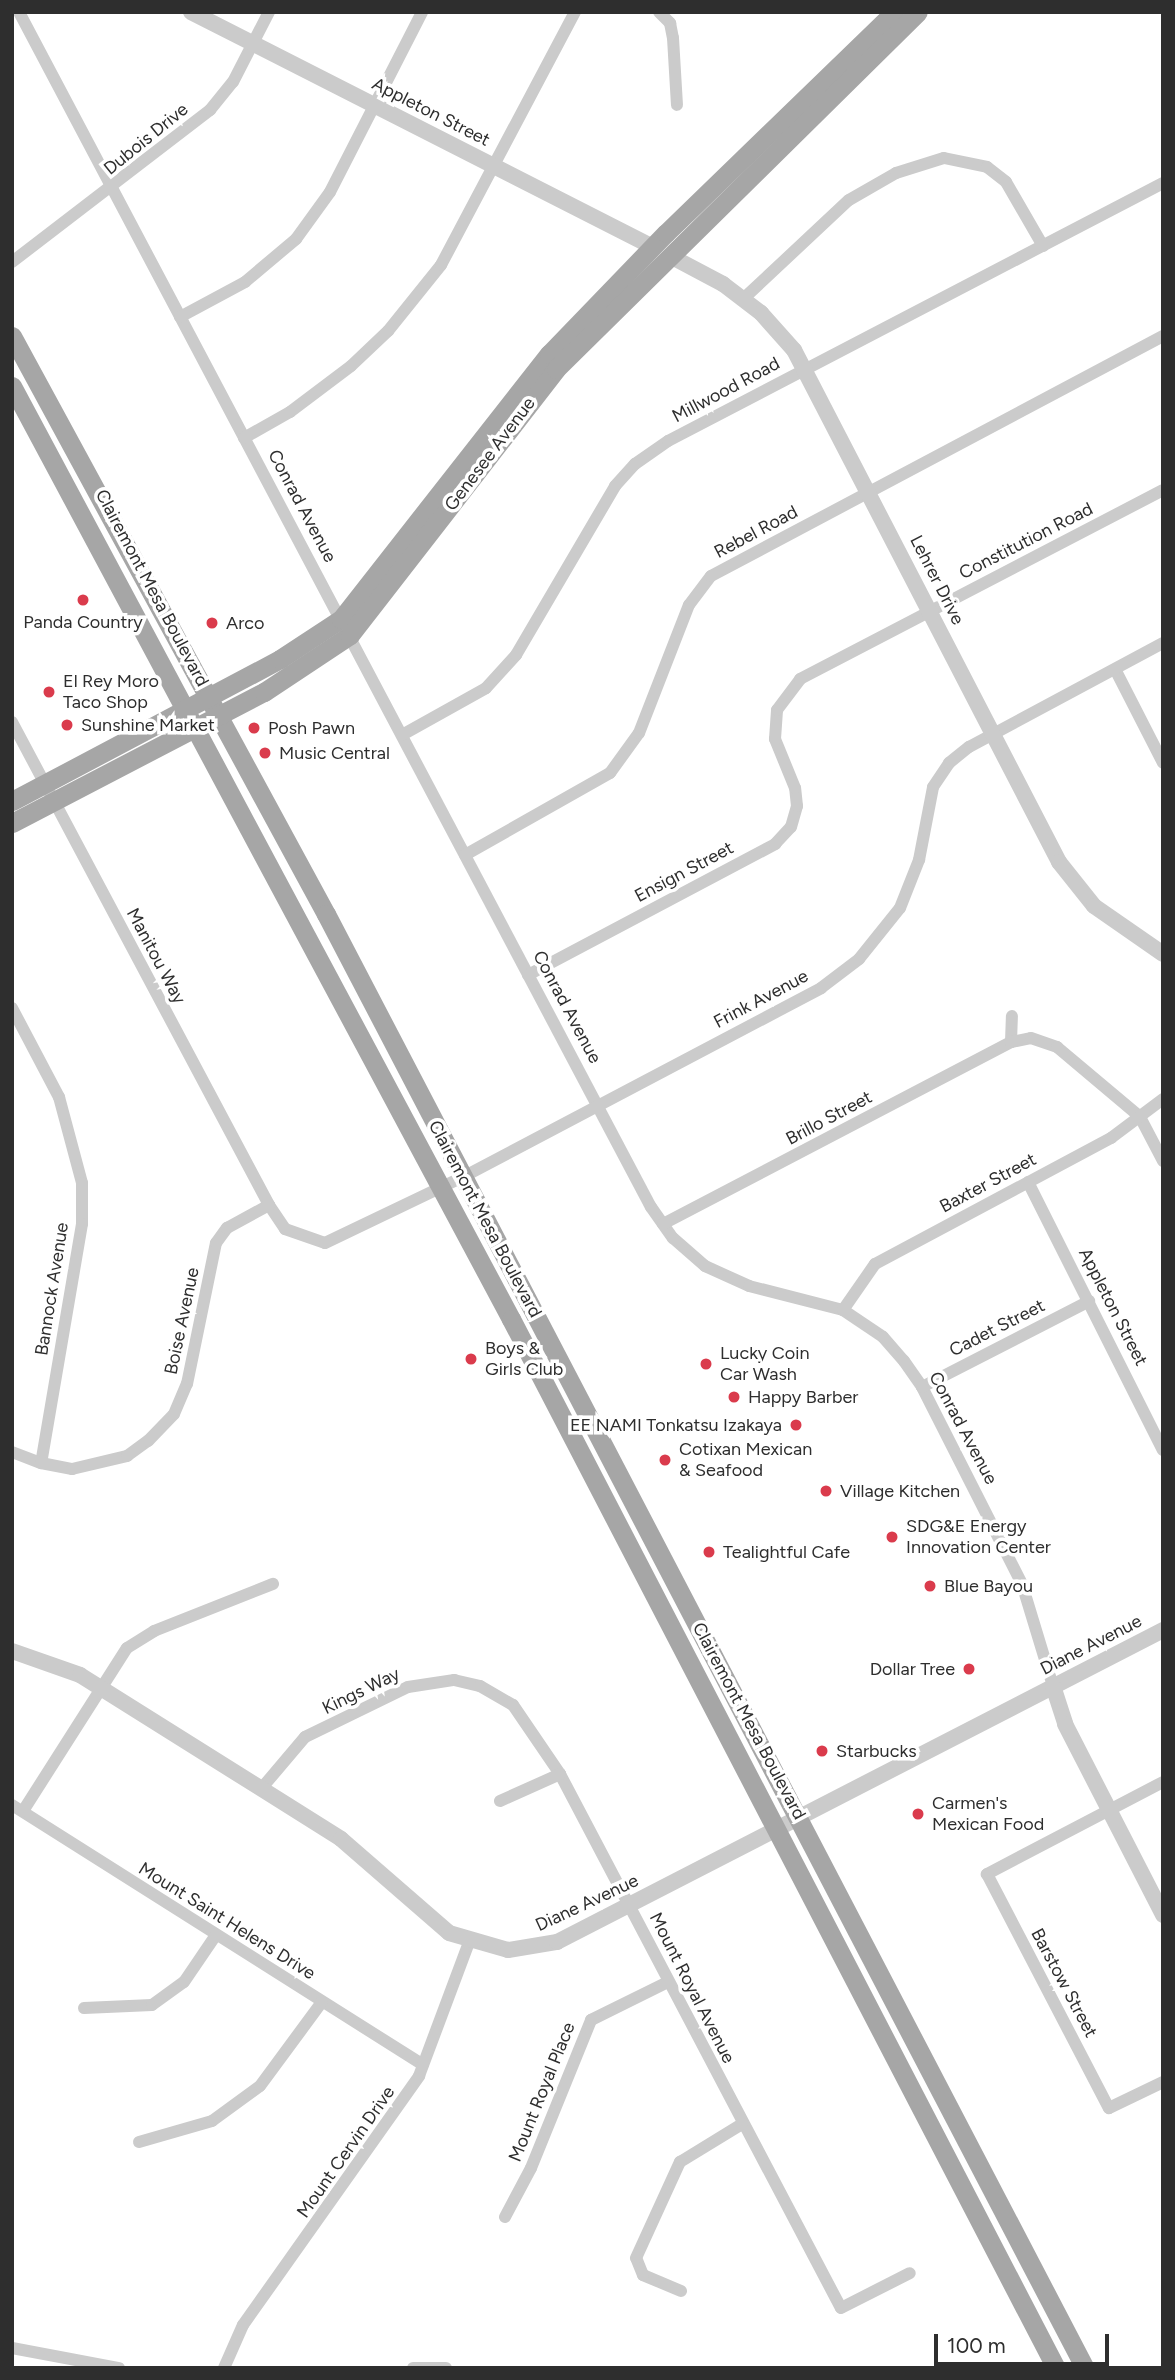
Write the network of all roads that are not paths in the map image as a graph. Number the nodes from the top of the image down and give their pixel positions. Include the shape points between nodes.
1 (19, 12) edge
2 (191, 12) edge
3 (269, 12) edge
4 (422, 12) edge
5 (575, 12) edge
6 (659, 12) edge
7 (894, 12) edge
8 (918, 12) edge
9 (253, 43) junction
10 (374, 104) junction
11 (677, 106) dead end
12 (496, 168) junction
13 (1163, 183) edge
14 (113, 188) junction
15 (1043, 246) junction
16 (653, 247) junction
17 (673, 257) junction
18 (12, 262) edge
19 (742, 300) junction
20 (180, 317) junction
21 (12, 335) edge
22 (1163, 336) edge
23 (806, 368) junction
24 (12, 386) edge
25 (244, 438) junction
26 (1163, 490) edge
27 (869, 491) junction
28 (930, 610) junction
29 (345, 627) junction
30 (1163, 643) edge
31 (1116, 671) junction
32 (210, 697) junction
33 (186, 709) junction
34 (219, 716) junction
35 (12, 722) edge
36 (195, 727) junction
37 (994, 734) junction
38 (402, 735) junction
39 (783, 760) joint
40 (1163, 764) edge
41 (49, 792) junction
42 (12, 801) edge
43 (12, 823) edge
44 (464, 855) junction
45 (1163, 954) edge
46 (528, 975) junction
47 (12, 1008) edge
48 (1012, 1016) dead end
49 (1011, 1042) junction
50 (1163, 1099) edge
51 (597, 1106) junction
52 (1140, 1117) junction
53 (1163, 1161) edge
54 (463, 1177) junction
55 (1028, 1182) junction
56 (441, 1188) junction
57 (269, 1205) junction
58 (663, 1224) junction
59 (1089, 1301) junction
60 (843, 1310) junction
61 (922, 1387) junction
62 (1163, 1450) edge
63 (12, 1451) edge
64 (41, 1464) junction
65 (273, 1584) dead end
66 (1163, 1630) edge
67 (12, 1651) edge
68 (1053, 1686) junction
69 (101, 1689) junction
70 (498, 1695) joint
71 (560, 1774) junction
72 (1163, 1782) edge
73 (261, 1789) junction
74 (500, 1801) dead end
75 (18, 1808) edge
76 (1109, 1811) junction
77 (801, 1818) junction
78 (777, 1831) junction
79 (629, 1906) junction
80 (1163, 1915) edge
81 (216, 1935) junction
82 (468, 1942) junction
83 (668, 1982) junction
84 (322, 2002) junction
85 (84, 2008) dead end
86 (423, 2065) junction
87 (1163, 2082) edge
88 (742, 2124) junction
89 (139, 2142) dead end
90 (505, 2217) dead end
91 (910, 2273) dead end
92 (681, 2291) dead end
93 (12, 2348) edge
94 (119, 2368) edge
95 (224, 2368) edge
96 (413, 2368) edge
97 (446, 2368) edge
98 (1056, 2368) edge
99 (1085, 2368) edge

1 - 14 street, Conrad Avenue
2 - 9 street, Appleton Street
3 - 9 street, Dubois Drive
4 - 10 street
5 - 12 street
6 - 11 street via 670,23 673,38
7 - 16 main road, Genesee Avenue
8 - 17 main road, Genesee Avenue via 820,104
9 - 10 street, Appleton Street
9 - 14 street, Dubois Drive via 233,82 210,110
10 - 12 street, Appleton Street
10 - 20 street via 330,192 296,239 245,282
12 - 16 street, Appleton Street
12 - 25 street via 441,265 388,331 300,405
13 - 15 street, Millwood Road
14 - 18 street, Dubois Drive
14 - 20 street, Conrad Avenue
15 - 19 street via 1006,182 987,167 944,158 896,173 849,200
15 - 23 street, Millwood Road
16 - 17 street, Lehrer Drive
16 - 29 main road, Genesee Avenue via 517,392
17 - 19 street, Lehrer Drive via 723,284
17 - 29 main road, Genesee Avenue via 556,369
19 - 23 street, Lehrer Drive via 761,313
20 - 25 street, Conrad Avenue
21 - 32 main road, Clairemont Mesa Boulevard
22 - 27 street, Rebel Road
23 - 27 street, Lehrer Drive
23 - 38 street, Millwood Road via 668,441 635,464 615,486 508,663 486,688
24 - 33 main road, Clairemont Mesa Boulevard
25 - 29 street, Conrad Avenue
26 - 28 street, Constitution Road
27 - 28 street, Lehrer Drive
27 - 44 street, Rebel Road via 711,576 689,605 639,733 610,774
28 - 37 street, Lehrer Drive
28 - 39 street, Constitution Road via 800,679 787,692 776,710 775,739
29 - 32 main road, Genesee Avenue
29 - 34 main road, Genesee Avenue via 289,677
29 - 38 street, Conrad Avenue
30 - 31 street, Frink Avenue
31 - 37 street, Frink Avenue
31 - 40 street
32 - 33 main road, Genesee Avenue
32 - 34 main road, Clairemont Mesa Boulevard
33 - 36 main road, Clairemont Mesa Boulevard
33 - 41 main road, Genesee Avenue
34 - 36 main road, Genesee Avenue
34 - 54 main road, Clairemont Mesa Boulevard
35 - 41 street, Manitou Way
36 - 41 main road, Genesee Avenue
36 - 56 main road, Clairemont Mesa Boulevard
37 - 45 street, Lehrer Drive via 1078,891
37 - 51 street, Frink Avenue via 949,763 933,787 919,860 900,908 859,960 821,988
38 - 44 street, Conrad Avenue
39 - 46 street, Ensign Street via 797,806 791,827 775,844
41 - 42 main road, Genesee Avenue
41 - 43 main road, Genesee Avenue
41 - 57 street, Manitou Way
44 - 46 street, Conrad Avenue
46 - 51 street, Conrad Avenue
47 - 64 street, Bannock Avenue via 59,1097 82,1183 82,1224
48 - 49 street
49 - 52 street, Brillo Street via 1031,1038 1057,1047
49 - 58 street, Brillo Street
50 - 52 street, Baxter Street
51 - 54 street, Frink Avenue
51 - 58 street, Conrad Avenue
52 - 53 street
52 - 55 street, Baxter Street via 1111,1138
54 - 56 street, Frink Avenue
54 - 77 main road, Clairemont Mesa Boulevard
55 - 59 street, Appleton Street
55 - 60 street, Baxter Street via 875,1264
56 - 57 street, Frink Avenue via 325,1243 285,1229
56 - 78 main road, Clairemont Mesa Boulevard
57 - 64 street, Boise Avenue via 227,1228 216,1243 187,1384 174,1414 127,1456 72,1469
58 - 60 street, Conrad Avenue via 705,1266 724,1276
59 - 61 street, Cadet Street
59 - 62 street, Appleton Street
60 - 61 street, Conrad Avenue via 883,1337
61 - 68 street, Conrad Avenue via 1022,1584
63 - 64 street, Boise Avenue
65 - 69 street via 154,1631 127,1648
66 - 68 street, Diane Avenue
67 - 69 street, Diane Avenue via 80,1675
68 - 76 street, Conrad Avenue via 1065,1724
68 - 77 street, Diane Avenue
69 - 73 street, Diane Avenue
69 - 75 street
70 - 71 street, Mount Royal Avenue via 529,1724
70 - 73 street, Kings Way via 454,1680 408,1687 305,1737
71 - 74 street
71 - 79 street, Mount Royal Avenue
72 - 76 street
73 - 82 street, Diane Avenue via 341,1839 431,1921
75 - 81 street, Mount Saint Helens Drive
76 - 80 street, Conrad Avenue
76 - 87 street, Barstow Street via 987,1874 1109,2108
77 - 78 street, Diane Avenue
77 - 99 main road, Clairemont Mesa Boulevard
78 - 79 street, Diane Avenue
78 - 98 main road, Clairemont Mesa Boulevard
79 - 82 street, Diane Avenue via 557,1942 527,1950
79 - 83 street, Mount Royal Avenue
81 - 84 street, Mount Saint Helens Drive
81 - 85 street via 184,1982 152,2005
82 - 86 street, Mount Cervin Drive
83 - 88 street, Mount Royal Avenue
83 - 90 street, Mount Royal Place via 591,2020 531,2168
84 - 86 street, Mount Saint Helens Drive
84 - 89 street via 260,2087 212,2121
86 - 95 street, Mount Cervin Drive via 379,2136 243,2325
88 - 91 street, Mount Royal Avenue via 841,2308
88 - 92 street via 680,2162 636,2258 643,2274
93 - 94 street
96 - 97 street

